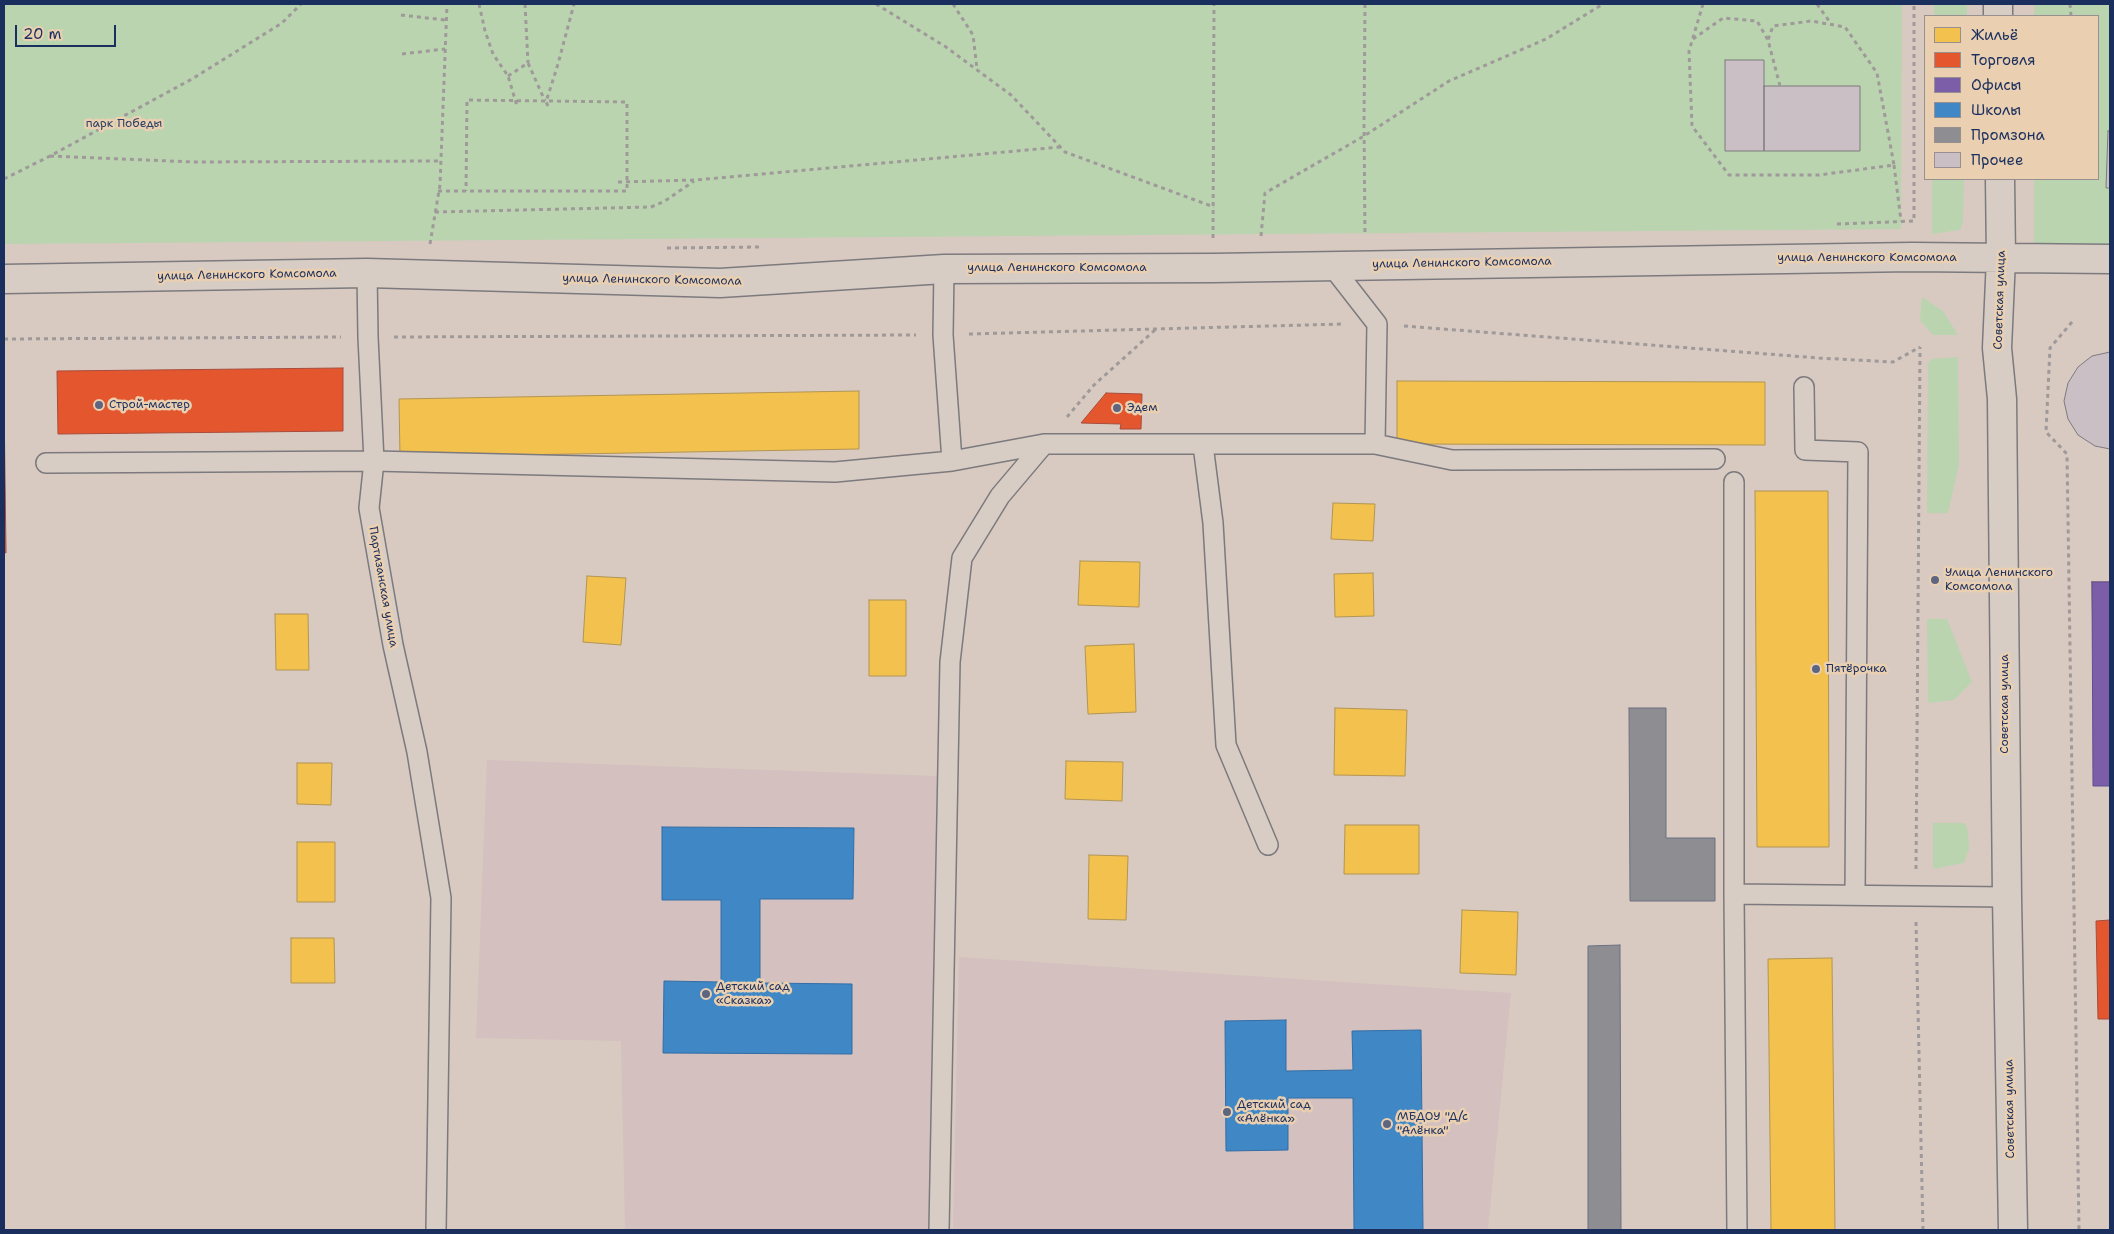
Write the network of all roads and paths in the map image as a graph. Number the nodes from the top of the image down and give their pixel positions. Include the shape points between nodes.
1 (301, 4) edge
2 (447, 4) edge
3 (479, 4) edge
4 (526, 4) edge
5 (574, 4) edge
6 (876, 4) edge
7 (953, 4) edge
8 (1214, 4) edge
9 (1365, 4) edge
10 (1603, 4) edge
11 (1703, 4) edge
12 (1817, 4) edge
13 (1914, 4) edge
14 (401, 15) dead end
15 (445, 20) junction
16 (1832, 25) junction
17 (1692, 40) junction
18 (1768, 40) junction
19 (444, 49) junction
20 (402, 54) dead end
21 (528, 64) junction
22 (977, 70) junction
23 (508, 76) junction
24 (1780, 86) dead end
25 (516, 101) junction
26 (546, 102) junction
27 (517, 106) dead end
28 (548, 106) dead end
29 (1364, 136) junction
30 (1060, 147) junction
31 (50, 156) junction
32 (440, 161) junction
33 (1894, 165) junction
34 (4, 179) edge
35 (696, 180) junction
36 (2000, 180) edge
37 (618, 182) dead end
38 (626, 182) junction
39 (438, 191) junction
40 (466, 191) junction
41 (1214, 207) junction
42 (435, 212) junction
43 (1901, 220) dead end
44 (1914, 222) dead end
45 (1213, 241) dead end
46 (1261, 241) dead end
47 (1365, 241) dead end
48 (428, 250) dead end
49 (2001, 258) junction
50 (2110, 259) edge
51 (1332, 265) junction
52 (944, 269) junction
53 (367, 273) junction
54 (4, 279) edge
55 (2072, 322) dead end
56 (1377, 324) junction
57 (1155, 330) junction
58 (943, 335) junction
59 (368, 337) junction
60 (4, 339) edge
61 (1804, 387) dead end
62 (1044, 444) junction
63 (1375, 444) junction
64 (1203, 445) junction
65 (1715, 459) dead end
66 (374, 461) junction
67 (952, 461) junction
68 (46, 463) dead end
69 (1734, 482) dead end
70 (1268, 845) dead end
71 (1734, 894) junction
72 (1855, 896) junction
73 (1916, 896) junction
74 (2007, 897) junction
75 (436, 1230) edge
76 (939, 1230) edge
77 (1737, 1230) edge
78 (1924, 1230) edge
79 (2013, 1230) edge
80 (2079, 1230) edge

1 - 31 path via 282,23 192,79
2 - 15 path
3 - 23 path via 493,54
4 - 21 path
5 - 26 path
6 - 22 path
7 - 22 path via 973,35
8 - 41 path
9 - 29 path
10 - 29 path via 1546,39 1449,81
11 - 17 path
12 - 16 path
13 - 44 path
14 - 15 path
15 - 19 path
16 - 18 path via 1811,21 1773,26
16 - 33 path via 1845,28 1877,73
17 - 18 path via 1723,18 1757,21
17 - 33 path via 1689,51 1692,126 1729,175 1819,175
18 - 24 path
19 - 20 path
19 - 32 path
21 - 23 path
21 - 26 path
22 - 30 path via 1011,95
23 - 25 path
25 - 26 path
25 - 27 path
25 - 40 path via 467,100
26 - 28 path
26 - 38 path via 628,102
29 - 46 path via 1265,193
29 - 47 path
30 - 35 path
30 - 41 path via 1065,152
31 - 32 path via 193,162
31 - 34 path
32 - 39 path
33 - 43 path
35 - 38 path
35 - 42 path via 651,207
36 - 49 street, Советская улица
37 - 38 path
38 - 40 path via 627,191
39 - 40 path
39 - 42 path
41 - 45 path
42 - 48 path
49 - 50 street, улица Ленинского Комсомола
49 - 51 street, улица Ленинского Комсомола
49 - 74 street, Советская улица via 1997,348 2002,399
51 - 52 street, улица Ленинского Комсомола
51 - 56 lane
52 - 53 street, улица Ленинского Комсомола via 720,284
52 - 58 lane
53 - 54 street, улица Ленинского Комсомола
53 - 59 lane, Партизанская улица
55 - 80 path via 2050,348 2046,432 2067,454
56 - 57 path
56 - 63 lane
56 - 73 path via 1884,362 1893,362 1920,347
57 - 58 path
57 - 62 path via 1094,385
58 - 59 path
58 - 67 lane
59 - 60 path
59 - 66 lane, Партизанская улица
61 - 72 lane via 1805,450 1858,452
62 - 64 lane
62 - 67 lane
62 - 76 lane via 1000,496 962,558 950,662
63 - 64 lane
63 - 65 lane via 1452,460
64 - 70 lane via 1213,523 1226,745
66 - 67 lane via 836,472
66 - 68 lane
66 - 75 lane, Партизанская улица via 370,508 393,645 417,752 441,898
69 - 71 lane
71 - 72 lane
71 - 77 lane
72 - 73 lane
73 - 74 lane
73 - 78 path
74 - 79 street, Советская улица

